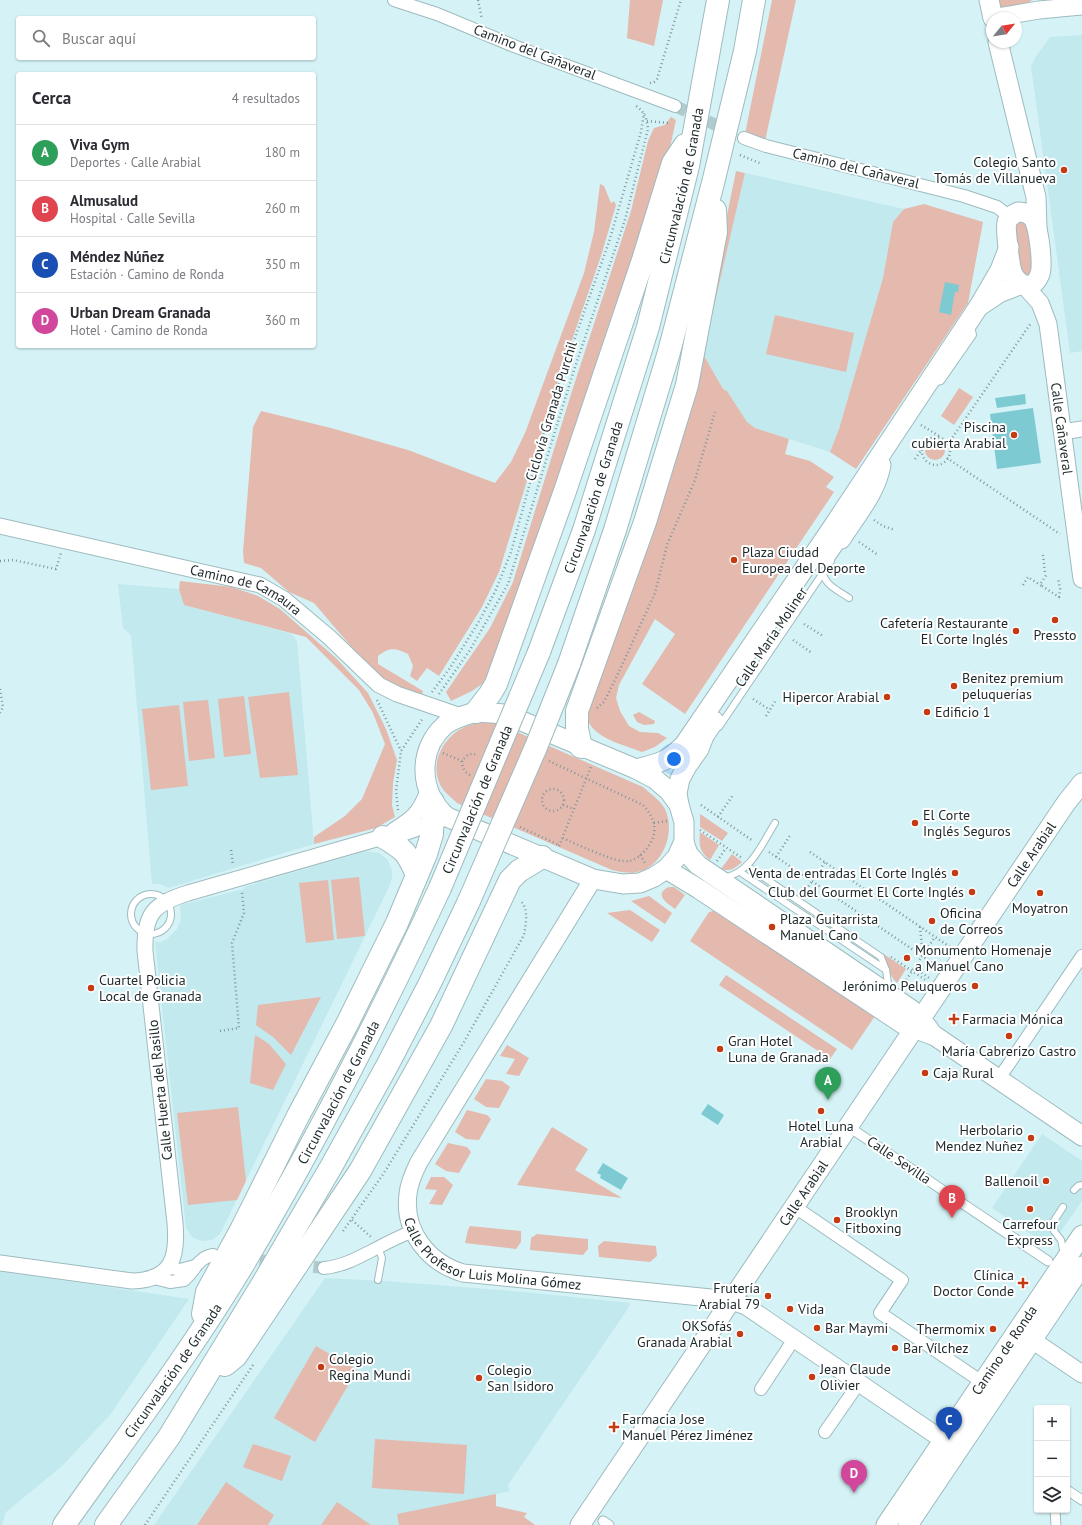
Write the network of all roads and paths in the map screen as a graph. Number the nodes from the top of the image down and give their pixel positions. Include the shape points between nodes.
1 (394, 0) edge
2 (478, 0) edge
3 (681, 0) edge
4 (718, 0) edge
5 (754, 0) edge
6 (989, 0) edge
7 (1039, 5) edge
8 (1082, 6) edge
9 (991, 12) edge
10 (1014, 12) edge
11 (480, 31) junction
12 (999, 48) edge
13 (643, 81) dead end
14 (675, 106) tunnel mouth
15 (647, 121) junction
16 (669, 123) dead end
17 (696, 127) junction
18 (744, 138) tunnel mouth
19 (740, 155) dead end
20 (762, 164) dead end
21 (1031, 177) junction
22 (713, 184) junction
23 (1013, 215) junction
24 (1037, 228) junction
25 (1009, 247) junction
26 (1023, 284) junction
27 (974, 313) junction
28 (1032, 321) dead end
29 (715, 412) dead end
30 (921, 425) dead end
31 (1082, 429) edge
32 (1062, 432) junction
33 (942, 439) junction
34 (948, 444) junction
35 (922, 448) junction
36 (947, 458) junction
37 (915, 459) dead end
38 (866, 489) junction
39 (874, 520) dead end
40 (0, 526) edge
41 (895, 530) dead end
42 (1062, 536) dead end
43 (62, 540) junction
44 (844, 545) junction
45 (878, 555) dead end
46 (1042, 555) dead end
47 (0, 561) edge
48 (823, 572) junction
49 (1058, 578) dead end
50 (1082, 579) edge
51 (827, 583) junction
52 (1041, 583) dead end
53 (816, 584) junction
54 (1023, 585) dead end
55 (849, 598) dead end
56 (804, 624) dead end
57 (823, 636) dead end
58 (793, 640) dead end
59 (812, 652) dead end
60 (0, 689) edge
61 (438, 694) dead end
62 (430, 695) dead end
63 (376, 697) dead end
64 (753, 699) dead end
65 (776, 700) dead end
66 (595, 710) dead end
67 (770, 710) junction
68 (0, 713) edge
69 (468, 714) junction
70 (766, 716) dead end
71 (716, 731) dead end
72 (694, 749) junction
73 (401, 751) dead end
74 (441, 752) dead end
75 (480, 756) dead end
76 (587, 756) junction
77 (462, 761) junction
78 (549, 761) dead end
79 (636, 769) junction
80 (470, 775) dead end
81 (587, 778) junction
82 (1081, 784) edge
83 (536, 793) dead end
84 (733, 795) dead end
85 (542, 796) junction
86 (563, 804) junction
87 (701, 806) dead end
88 (435, 808) junction
89 (574, 809) junction
90 (674, 813) junction
91 (718, 817) junction
92 (654, 823) junction
93 (775, 823) dead end
94 (521, 827) dead end
95 (699, 829) dead end
96 (791, 834) dead end
97 (384, 837) junction
98 (562, 838) junction
99 (684, 842) junction
100 (756, 843) dead end
101 (726, 848) junction
102 (231, 850) dead end
103 (553, 850) junction
104 (767, 850) dead end
105 (810, 852) dead end
106 (640, 856) junction
107 (776, 857) junction
108 (825, 862) junction
109 (746, 863) junction
110 (234, 868) dead end
111 (657, 868) junction
112 (716, 871) junction
113 (740, 872) junction
114 (417, 875) junction
115 (593, 879) junction
116 (812, 881) junction
117 (242, 889) dead end
118 (802, 897) dead end
119 (166, 901) junction
120 (920, 927) junction
121 (145, 933) junction
122 (935, 937) junction
123 (950, 947) dead end
124 (888, 955) dead end
125 (923, 956) junction
126 (1082, 956) edge
127 (937, 966) dead end
128 (915, 968) junction
129 (886, 970) junction
130 (912, 971) junction
131 (904, 983) dead end
132 (932, 984) junction
133 (889, 995) junction
134 (905, 1006) junction
135 (918, 1024) junction
136 (220, 1031) dead end
137 (998, 1080) junction
138 (849, 1127) junction
139 (1082, 1136) edge
140 (1082, 1185) edge
141 (1074, 1190) dead end
142 (795, 1207) junction
143 (1063, 1208) dead end
144 (352, 1220) dead end
145 (413, 1231) junction
146 (1082, 1235) edge
147 (378, 1248) junction
148 (213, 1255) dead end
149 (1065, 1262) edge
150 (0, 1263) edge
151 (194, 1266) junction
152 (168, 1267) junction
153 (324, 1268) tunnel mouth
154 (154, 1278) junction
155 (378, 1280) dead end
156 (732, 1301) junction
157 (199, 1334) junction
158 (1014, 1336) junction
159 (794, 1339) junction
160 (1032, 1340) junction
161 (1082, 1374) edge
162 (204, 1381) junction
163 (982, 1382) junction
164 (859, 1383) junction
165 (760, 1389) dead end
166 (971, 1430) junction
167 (825, 1432) dead end
168 (943, 1440) junction
169 (1070, 1492) edge
170 (1082, 1500) edge
171 (1055, 1513) edge
172 (914, 1523) edge
173 (64, 1525) edge
174 (106, 1525) edge
175 (580, 1525) edge
176 (886, 1525) edge
177 (1056, 1525) edge

1 - 11 street, Camino del Cañaveral
2 - 11 path via 483,23
3 - 13 path via 657,78 650,83
4 - 17 highway, Circunvalación de Granada
5 - 22 highway, Circunvalación de Granada
6 - 9 main road
7 - 8 main road
7 - 10 main road
11 - 14 street, Camino del Cañaveral
12 - 21 main road, Calle María Moliner
15 - 16 path
15 - 61 path, Ciclovía Granada Purchil via 648,129 625,220 574,370 508,584 470,650
15 - 62 path, Ciclovía Granada Purchil via 644,113 610,242 553,399 511,552 495,592 450,668
17 - 69 highway via 673,163 644,260 496,684 490,694
17 - 157 highway, Circunvalación de Granada, bridge via 648,326 584,530 539,652 440,888 377,1020 304,1159 247,1259
18 - 23 street, Camino del Cañaveral via 766,146 964,196
19 - 20 path
21 - 23 main road via 1024,203
21 - 24 main road, Calle María Moliner via 1036,197
22 - 76 highway via 716,232 687,385 645,522 577,711 577,729
22 - 162 highway, Circunvalación de Granada, bridge via 669,352 615,530 569,664 536,747 469,901 387,1066 331,1167
23 - 24 main road via 1022,212 1028,214
23 - 25 main road via 1007,225
24 - 26 main road, Calle María Moliner via 1040,274 1030,285
25 - 26 main road via 1012,271
25 - 27 main road, Calle María Moliner via 1000,270
26 - 27 main road, Calle María Moliner via 999,293
26 - 32 main road, Calle Cañaveral via 1040,303 1048,324
27 - 38 main road, Calle María Moliner via 882,451
28 - 34 path
29 - 66 path via 695,480 667,545 655,593 604,702
30 - 33 path
31 - 32 street
32 - 50 main road, Calle Cañaveral
33 - 34 path
33 - 35 path via 930,438
34 - 36 path
35 - 36 path via 924,457 930,463 940,464
35 - 37 path
36 - 42 path
38 - 44 main road, Calle María Moliner
38 - 72 main road, Calle María Moliner
39 - 41 path
40 - 43 street, Camino de Camaura
43 - 47 path via 56,568 13,560
43 - 69 street, Camino de Camaura via 260,585 284,598 379,685 397,694
44 - 45 path
44 - 48 lane
44 - 72 main road, Calle María Moliner via 837,539
46 - 52 path via 1046,573
48 - 51 lane
48 - 53 lane
49 - 54 path, bridge via 1059,597 1028,577
51 - 53 lane
51 - 55 lane
53 - 71 lane
56 - 57 path
58 - 59 path
60 - 68 path via 4,707
63 - 73 path
64 - 67 path
65 - 67 path
67 - 70 path
69 - 76 main road via 505,714
69 - 88 main road via 446,725 429,747 425,770
72 - 79 main road, Calle María Moliner
72 - 90 main road, Calle María Moliner via 679,782
74 - 77 path
75 - 77 path via 471,754
76 - 79 main road
76 - 81 path
77 - 80 path via 464,771
78 - 81 path
79 - 90 main road via 661,784 670,794
81 - 89 path
81 - 92 path via 643,805 650,812
82 - 132 main road, Calle Arabial
83 - 85 path
84 - 91 path
85 - 86 path via 547,791 557,790 562,795
85 - 86 path via 545,809 555,811
86 - 89 path
87 - 91 path
88 - 97 street, Calle Huerta del Rasillo via 404,833
88 - 97 street, Calle Huerta del Rasillo via 421,807 413,817
88 - 103 main road
88 - 114 highway via 432,834
89 - 98 path
90 - 92 path
90 - 99 main road via 685,828
91 - 100 path
92 - 106 path via 655,832 652,840
93 - 109 lane
94 - 103 path
95 - 101 path
96 - 107 path
97 - 114 highway via 399,846 408,856
97 - 119 street, Calle Huerta del Rasillo
98 - 103 path
98 - 106 path via 618,861 628,861
99 - 111 main road via 675,859
99 - 112 main road via 686,852 692,860
101 - 109 path
101 - 112 path
102 - 110 path
103 - 115 main road
103 - 162 highway via 519,871 510,880 440,1026 360,1171 236,1356
104 - 107 path
105 - 108 path
106 - 111 path
107 - 116 path
108 - 116 path
108 - 120 path
109 - 113 lane
109 - 129 lane via 880,956
111 - 115 main road via 654,877 640,883 623,884
111 - 135 main road via 699,889 903,1024
112 - 113 lane via 730,876
112 - 133 main road
113 - 129 lane
114 - 157 highway via 397,923 347,1024 207,1292
115 - 145 main road, Calle Profesor Luis Molina Gómez via 419,1162 408,1195 408,1211
116 - 118 path
116 - 125 path
117 - 136 path via 244,913 232,943 239,1028
119 - 121 street, Calle Huerta del Rasillo via 151,915
119 - 121 lane via 154,894 147,894 141,896 132,906 130,913 134,926
120 - 122 path
120 - 125 path
121 - 152 street, Calle Huerta del Rasillo via 177,1239 176,1251
122 - 123 path
122 - 125 path
124 - 130 path
125 - 127 path
125 - 128 path
126 - 137 street
128 - 130 path
128 - 132 path
129 - 133 lane
130 - 131 path
130 - 132 path
132 - 134 main road via 930,994 914,1004
132 - 135 main road, Calle Arabial
133 - 134 main road
134 - 135 main road via 912,1010
135 - 137 main road
135 - 138 main road, Calle Arabial
137 - 139 main road
138 - 142 main road, Calle Arabial
138 - 149 street, Calle Sevilla
140 - 141 lane
142 - 156 main road, Calle Arabial
142 - 163 street via 902,1280 880,1313
143 - 149 lane via 1052,1224 1061,1240
144 - 147 path via 370,1236
145 - 147 street
145 - 156 main road, Calle Profesor Luis Molina Gómez via 434,1259 464,1273
146 - 149 main road, Camino de Ronda
147 - 153 street via 340,1266
147 - 155 lane via 382,1258
148 - 151 street via 202,1258
149 - 158 main road, Camino de Ronda
149 - 160 main road, Camino de Ronda
150 - 154 street, Calle Huerta del Rasillo via 132,1281
151 - 152 street via 180,1270
151 - 154 street via 184,1280 170,1282
152 - 154 street, Calle Huerta del Rasillo
156 - 159 main road, Calle Profesor Luis Molina Gómez via 746,1306
156 - 175 main road, Calle Arabial
157 - 173 highway, Circunvalación de Granada
158 - 160 main road
158 - 163 main road, Camino de Ronda
159 - 164 main road, Calle Profesor Luis Molina Gómez
159 - 165 street
160 - 161 main road
160 - 166 main road, Camino de Ronda
162 - 174 highway, Circunvalación de Granada via 169,1437
163 - 168 main road, Camino de Ronda
164 - 167 street
164 - 168 main road, Calle Profesor Luis Molina Gómez
166 - 168 main road
166 - 172 main road, Camino de Ronda
168 - 176 main road, Camino de Ronda
169 - 170 street
171 - 177 street

